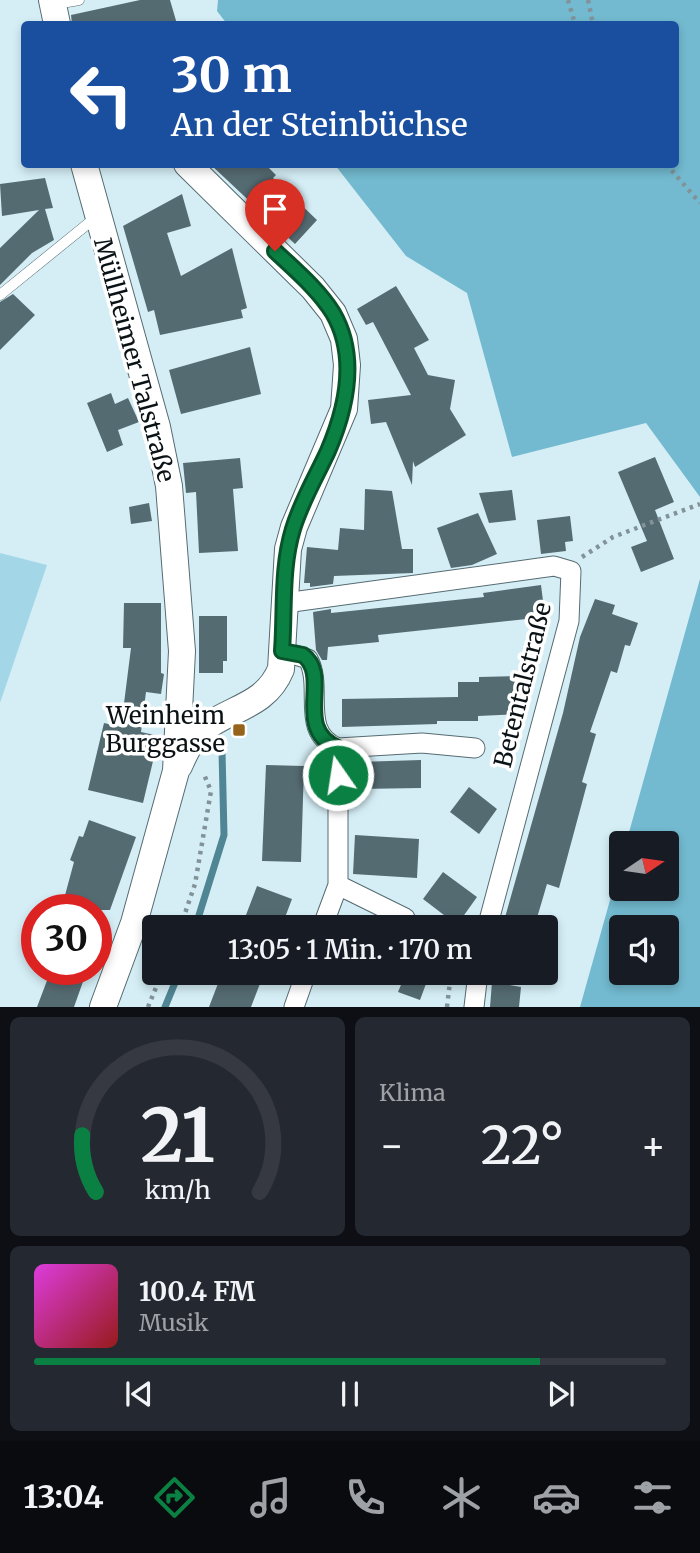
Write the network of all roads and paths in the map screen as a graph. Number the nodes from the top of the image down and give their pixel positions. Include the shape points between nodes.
1 (79, 0) edge
2 (568, 0) edge
3 (589, 0) edge
4 (54, 10) edge
5 (574, 21) edge
6 (592, 21) edge
7 (84, 168) edge
8 (191, 168) edge
9 (669, 168) edge
10 (700, 203) edge
11 (96, 218) junction
12 (0, 295) edge
13 (700, 504) edge
14 (586, 552) dead end
15 (285, 603) junction
16 (282, 651) junction
17 (179, 696) junction
18 (217, 720) junction
19 (191, 742) junction
20 (338, 748) junction
21 (474, 748) dead end
22 (176, 771) junction
23 (338, 885) junction
24 (184, 915) edge
25 (328, 915) edge
26 (399, 915) edge
27 (490, 915) edge
28 (157, 985) edge
29 (302, 985) edge
30 (450, 985) edge
31 (477, 985) edge
32 (103, 1007) edge
33 (148, 1007) edge
34 (294, 1007) edge
35 (447, 1007) edge
36 (474, 1007) edge

1 - 4 lane
2 - 5 path
3 - 6 path
7 - 11 main road, Müllheimer Talstraße
8 - 15 main road via 313,288 344,339 344,409 294,527 285,570
9 - 10 path
11 - 12 lane
11 - 17 main road, Müllheimer Talstraße via 150,401 169,486 182,651
13 - 14 path via 612,537
15 - 16 main road
15 - 27 street, Betentalstraße via 554,566 571,571 569,621
16 - 18 main road via 281,669 269,691
16 - 20 street via 308,659 313,667 317,729 328,744
17 - 18 main road via 191,709
17 - 22 main road, Müllheimer Talstraße
18 - 19 main road
19 - 22 main road
19 - 24 path via 211,791 195,884
20 - 21 street via 422,743
20 - 23 street
22 - 32 main road, Müllheimer Talstraße via 134,923
23 - 25 street
23 - 26 street
28 - 33 path
29 - 34 street
30 - 35 path
31 - 36 street

